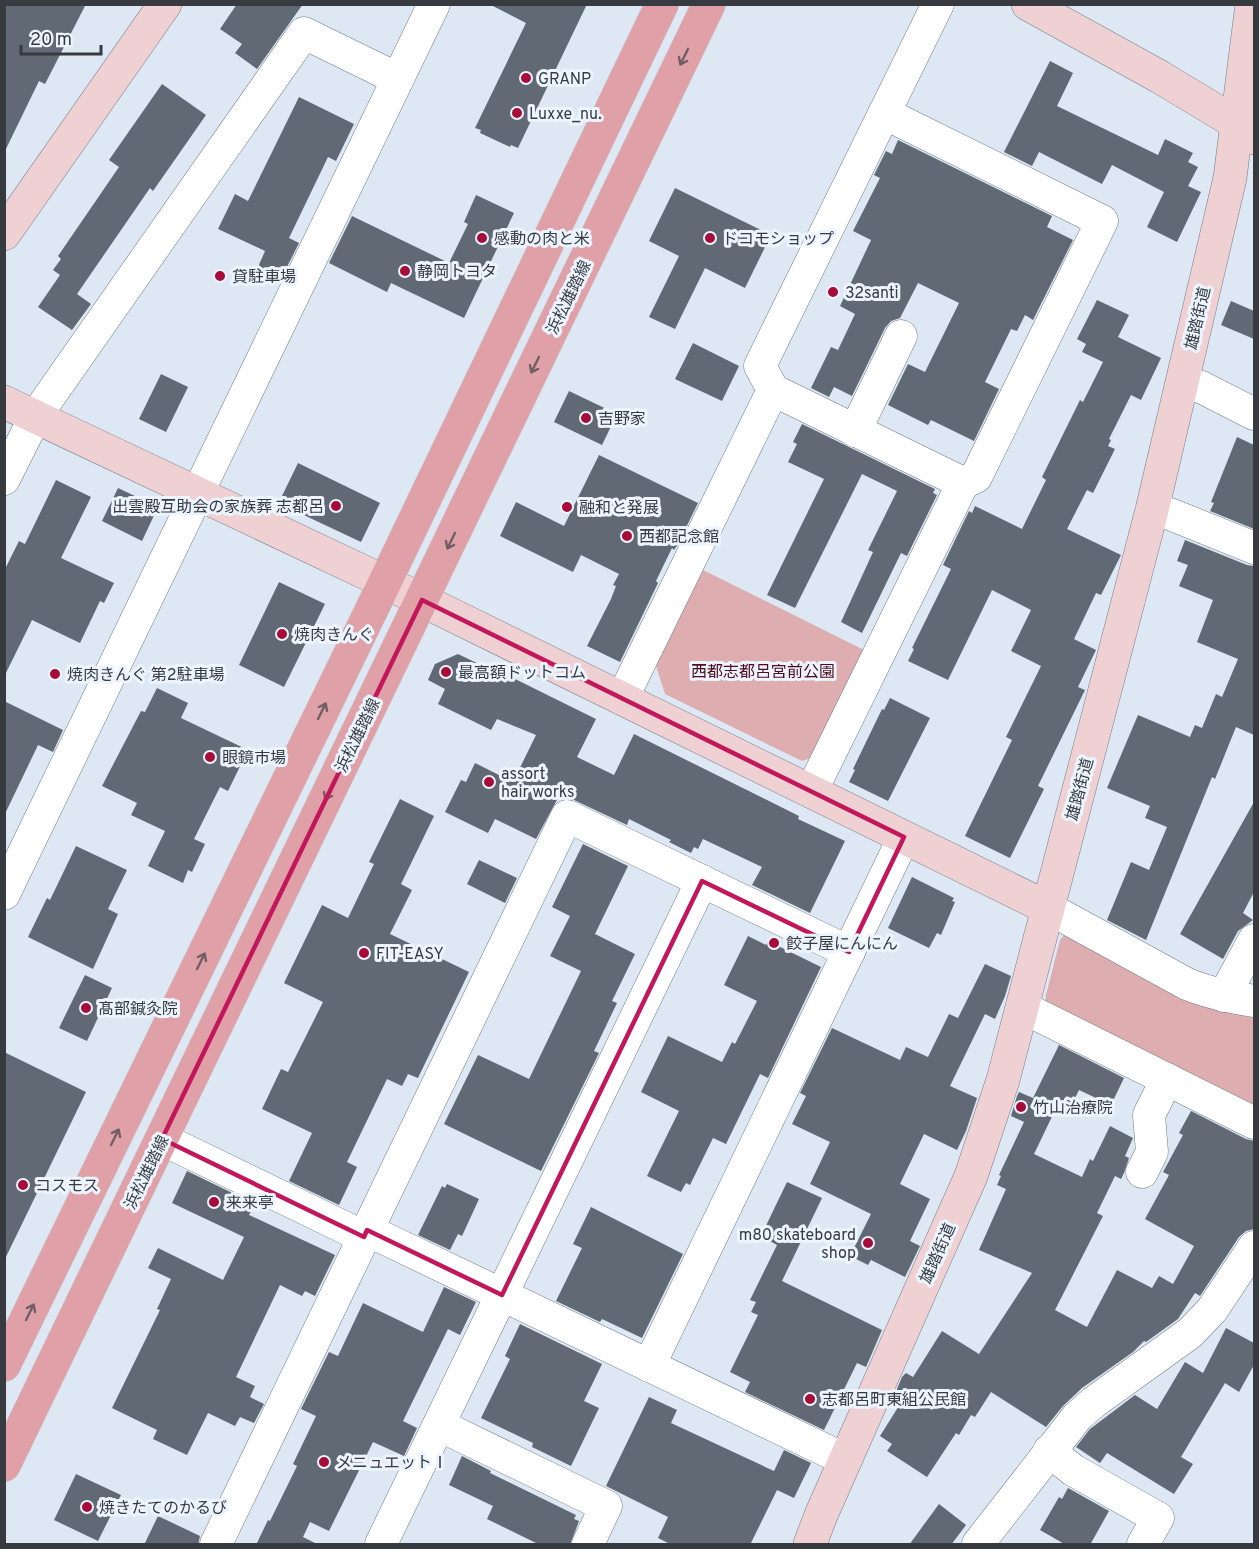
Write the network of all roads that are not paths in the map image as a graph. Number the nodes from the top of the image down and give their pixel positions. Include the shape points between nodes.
1 (165, 4) edge
2 (434, 4) edge
3 (662, 4) edge
4 (709, 4) edge
5 (938, 4) edge
6 (1028, 4) edge
7 (1252, 4) edge
8 (398, 79) junction
9 (884, 113) junction
10 (1246, 131) edge
11 (4, 234) edge
12 (902, 336) dead end
13 (1182, 383) junction
14 (773, 390) junction
15 (4, 402) edge
16 (1254, 414) edge
17 (35, 417) junction
18 (855, 431) junction
19 (4, 479) edge
20 (963, 483) junction
21 (198, 494) junction
22 (1152, 510) junction
23 (1254, 548) edge
24 (385, 582) junction
25 (422, 600) junction
26 (622, 699) junction
27 (811, 792) junction
28 (904, 837) junction
29 (702, 881) junction
30 (4, 894) edge
31 (1048, 908) junction
32 (1254, 940) edge
33 (849, 952) junction
34 (1224, 996) junction
35 (1254, 1001) edge
36 (1022, 1007) junction
37 (1167, 1079) junction
38 (1254, 1123) edge
39 (162, 1139) junction
40 (1142, 1172) dead end
41 (366, 1233) junction
42 (1254, 1247) edge
43 (502, 1295) junction
44 (4, 1365) edge
45 (649, 1366) junction
46 (439, 1425) junction
47 (1049, 1451) junction
48 (846, 1460) junction
49 (4, 1465) edge
50 (216, 1545) edge
51 (381, 1545) edge
52 (588, 1545) edge
53 (810, 1545) edge
54 (978, 1545) edge
55 (1143, 1545) edge

1 - 11 street
2 - 8 street
3 - 24 main road
4 -> 25 main road, 浜松雄踏線
5 - 9 street
6 - 10 street via 1121,54
7 - 10 street, 雄踏街道
8 - 17 street via 304,33
8 - 21 street
9 - 14 street via 760,366
9 - 20 street via 1102,220 976,477
10 - 13 street, 雄踏街道 via 1230,178
12 - 18 street
13 - 16 street via 1201,387
13 - 22 street, 雄踏街道
14 - 18 street
14 - 26 street
15 - 17 street
17 - 19 street
17 - 21 street
18 - 20 street
20 - 27 street
21 - 24 street
21 - 30 street
22 - 23 street
22 - 31 street, 雄踏街道
24 - 25 street
44 -> 24 main road
25 - 26 street
25 -> 39 main road, 浜松雄踏線
26 - 27 street
27 - 28 street
28 - 31 street
28 - 33 street
29 - 33 street
29 - 41 street via 567,816
29 - 43 street
31 - 34 street via 1187,984
31 - 36 street, 雄踏街道
32 - 34 street
33 - 45 street
34 - 35 street
36 - 37 street
36 - 48 street, 雄踏街道 via 994,1112 971,1176
37 - 38 street
37 - 40 street via 1149,1115 1152,1152
39 - 41 street
39 - 49 main road, 浜松雄踏線
41 - 43 street
41 - 50 street
42 - 47 street via 1202,1322 1094,1402
43 - 45 street
43 - 46 street
45 - 48 street
46 - 51 street
46 - 52 street via 606,1506
47 - 54 street
47 - 55 street via 1073,1470 1158,1518
48 - 53 street, 雄踏街道

